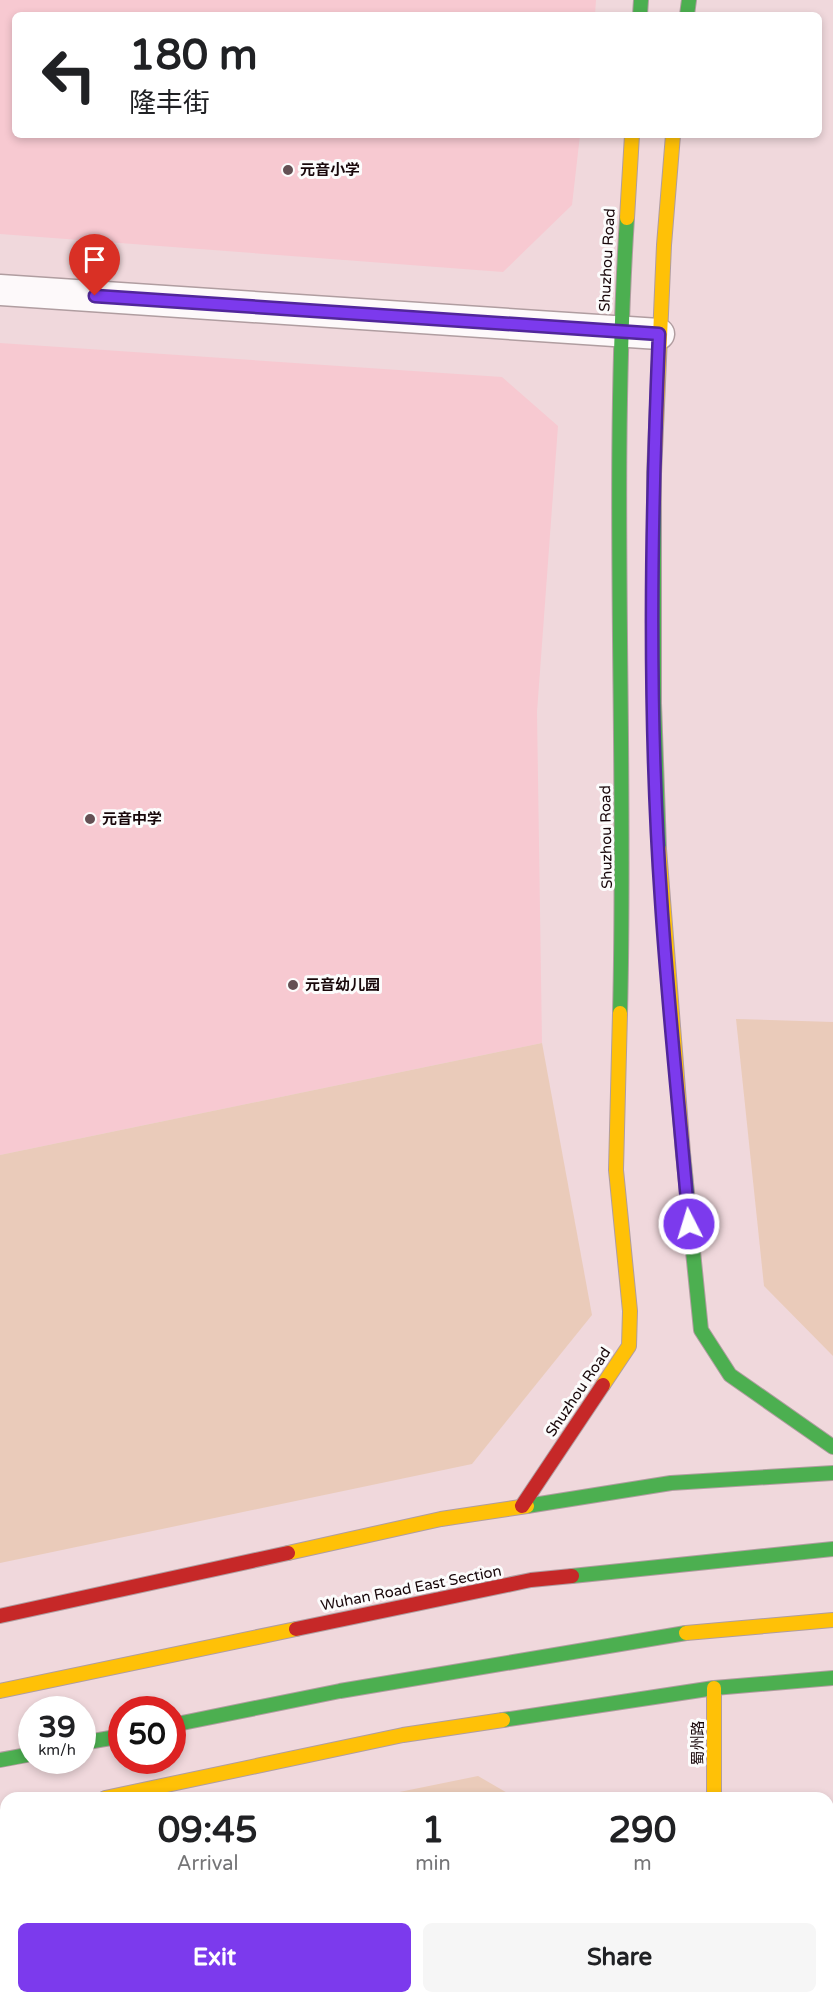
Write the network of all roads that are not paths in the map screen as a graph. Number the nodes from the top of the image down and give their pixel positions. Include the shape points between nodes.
1 (632, 138) edge
2 (673, 138) edge
3 (0, 290) edge
4 (620, 329) junction
5 (659, 334) junction
6 (833, 1447) edge
7 (833, 1473) edge
8 (522, 1506) junction
9 (833, 1549) edge
10 (0, 1616) edge
11 (833, 1620) edge
12 (833, 1678) edge
13 (714, 1688) junction
14 (0, 1691) edge
15 (186, 1722) edge
16 (18, 1757) edge
17 (0, 1760) edge
18 (133, 1792) edge
19 (714, 1792) edge

1 - 4 main road, Shuzhou Road
2 - 5 main road
3 - 4 street
4 - 5 street
4 - 8 main road, Shuzhou Road via 623,901 616,1170 630,1311 629,1346
5 - 6 main road via 654,451 654,703 661,898 701,1330 730,1375
7 - 8 main road via 671,1483
8 - 10 main road via 441,1519
9 - 14 main road, Wuhan Road East Section via 531,1580
11 - 15 main road via 659,1636 340,1691
12 - 13 main road
13 - 18 main road via 403,1735
13 - 19 main road, 蜀州路
16 - 17 main road

